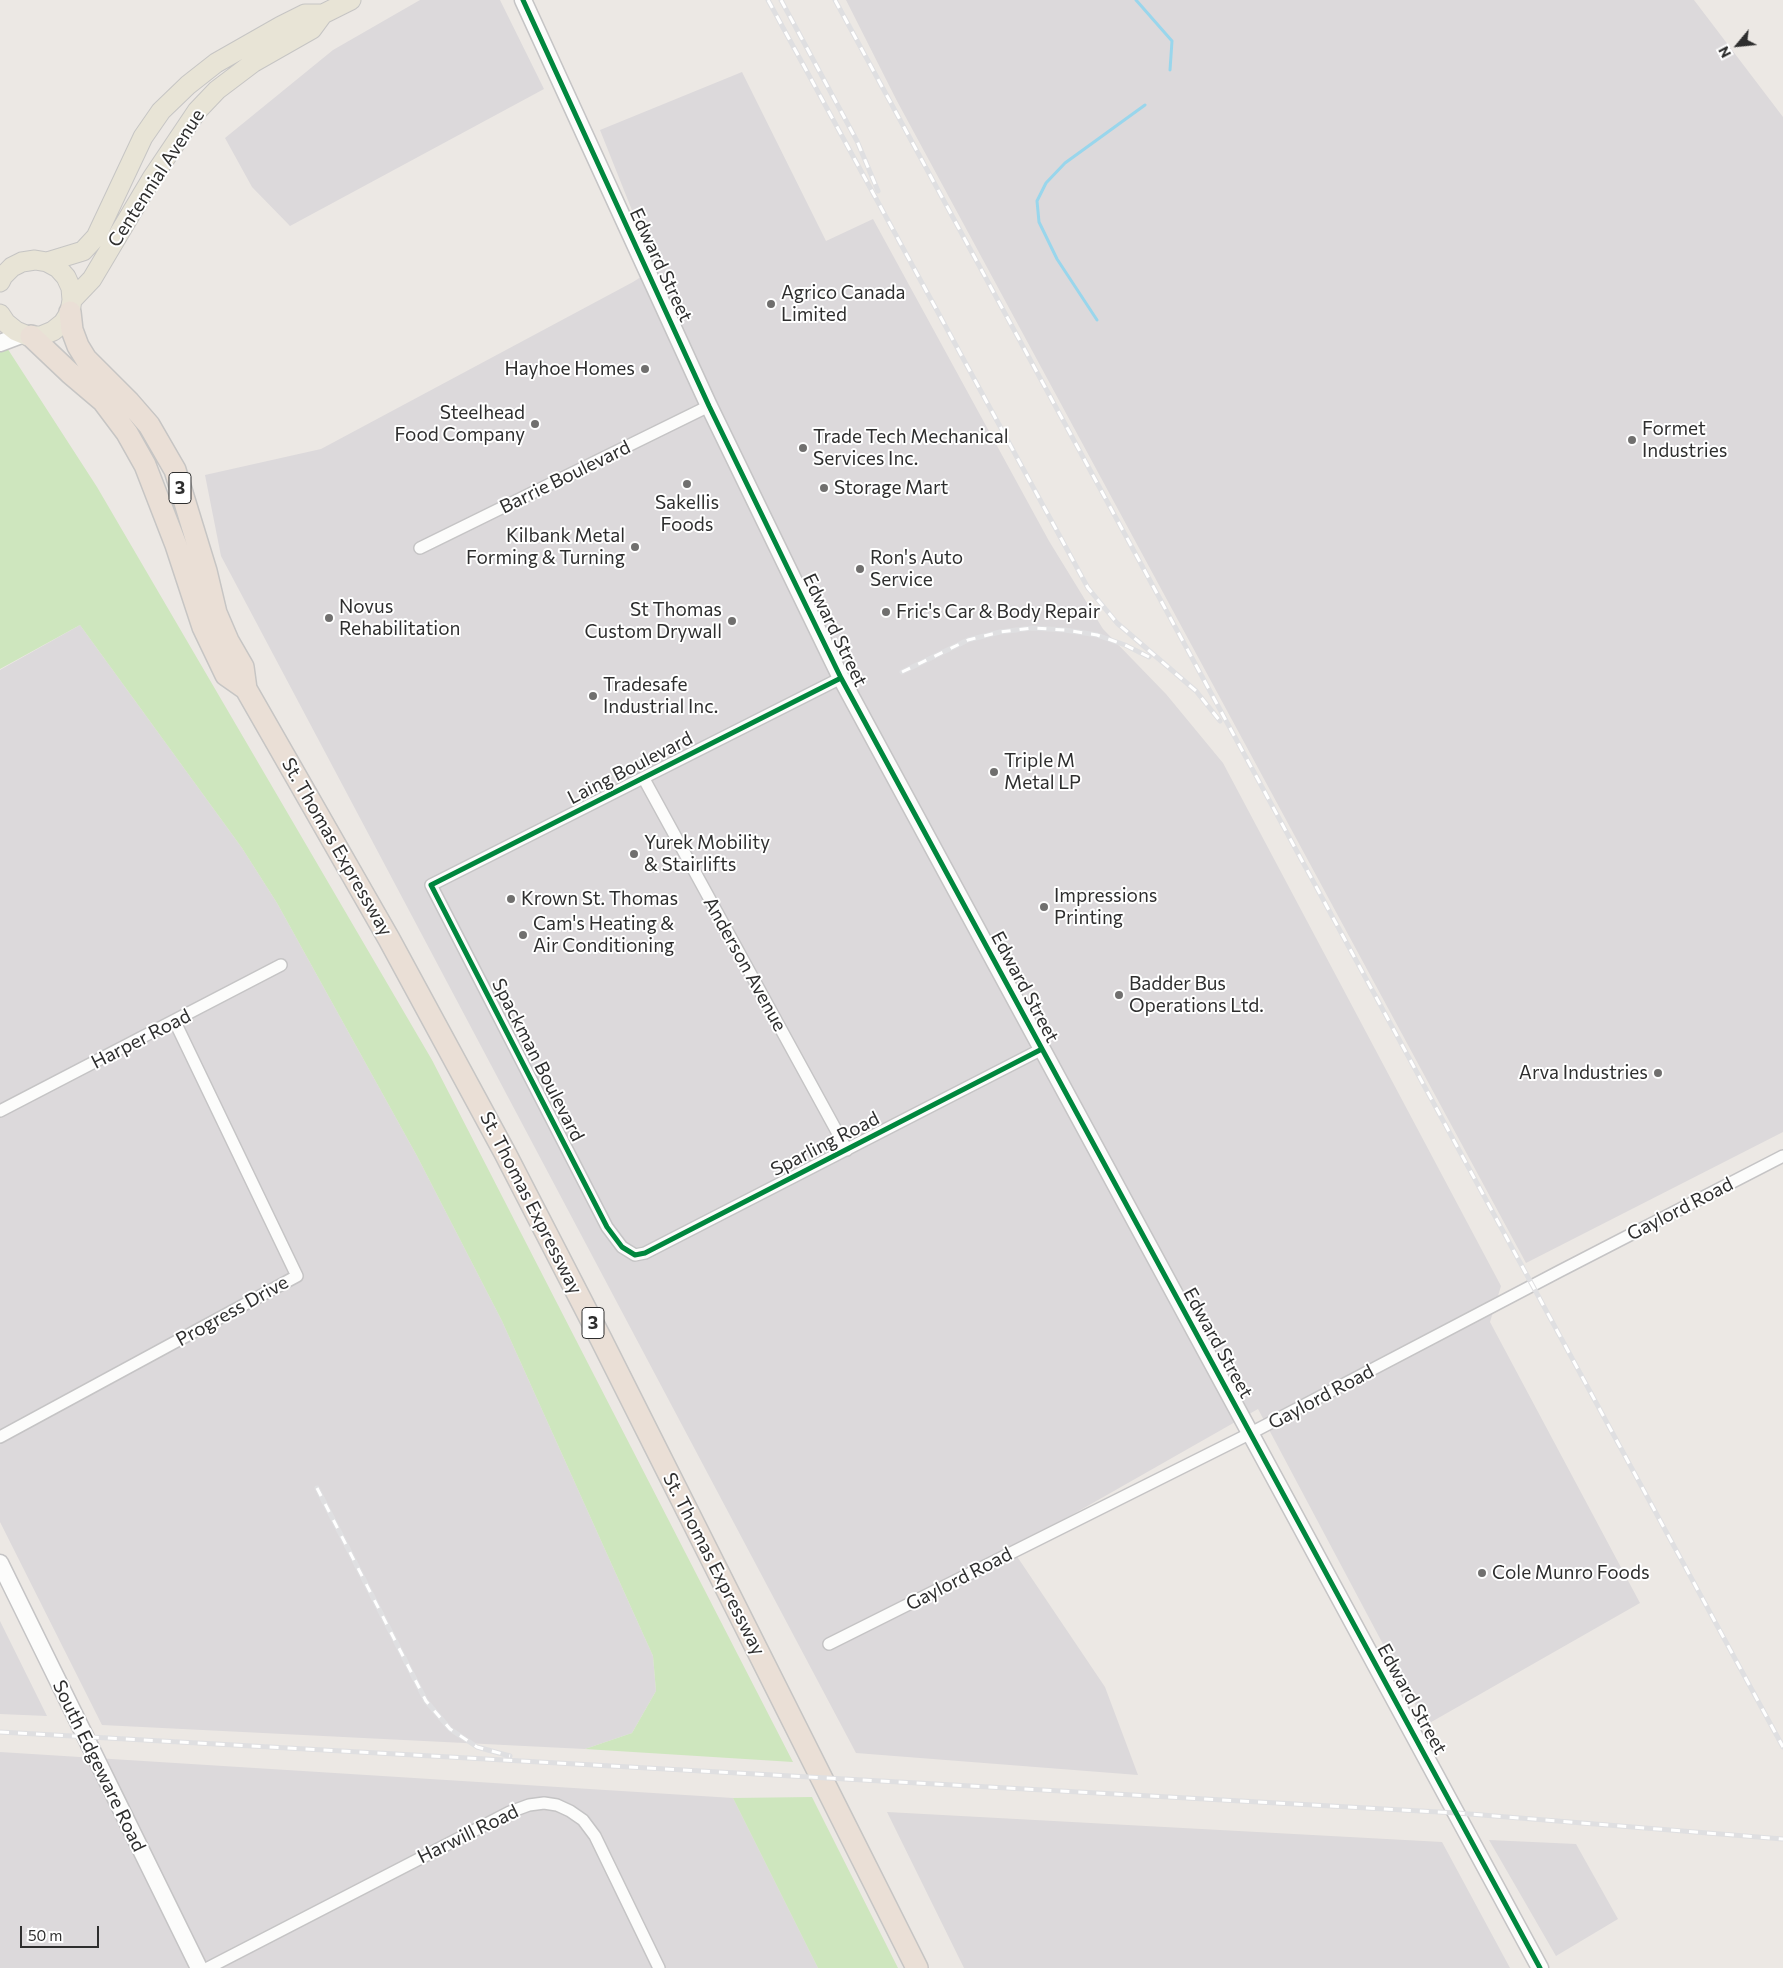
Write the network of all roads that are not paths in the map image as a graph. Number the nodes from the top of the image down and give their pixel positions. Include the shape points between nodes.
1 (351, 0) edge
2 (524, 0) edge
3 (323, 14) junction
4 (47, 262) junction
5 (0, 282) edge
6 (71, 306) junction
7 (0, 314) edge
8 (28, 335) junction
9 (0, 343) edge
10 (709, 406) junction
11 (420, 548) dead end
12 (841, 678) junction
13 (246, 689) junction
14 (644, 779) junction
15 (431, 885) joint
16 (282, 966) dead end
17 (176, 1022) junction
18 (1042, 1049) junction
19 (0, 1111) edge
20 (847, 1150) junction
21 (1783, 1156) edge
22 (622, 1247) joint
23 (1250, 1434) junction
24 (0, 1437) edge
25 (0, 1563) edge
26 (829, 1644) dead end
27 (198, 1968) edge
28 (208, 1968) edge
29 (659, 1968) edge
30 (916, 1968) edge
31 (1540, 1968) edge

1 - 3 main road, Centennial Avenue
2 - 10 street, Edward Street
3 - 4 main road, Centennial Avenue via 305,14 274,30 216,63 188,85 161,111 143,137 96,237 83,251
3 - 6 main road, Centennial Avenue via 312,29 254,62 217,90 197,111 152,178 92,279
4 - 5 main road, Centennial Avenue via 22,262 12,267
4 - 6 main road via 66,277 71,288
6 - 8 main road, Centennial Avenue via 63,323 53,331 41,336
6 - 13 highway, St. Thomas Expressway / 3 via 72,330 86,359 149,425 175,470 216,613 243,667
7 - 8 main road via 16,331
8 - 9 street
8 - 13 highway, St. Thomas Expressway / 3 via 102,401 127,433 145,464 203,627 226,675
10 - 11 street, Barrie Boulevard
10 - 12 street, Edward Street
12 - 14 street, Laing Boulevard
12 - 18 street, Edward Street
13 - 30 highway, St. Thomas Expressway / 3 via 389,939 505,1153
14 - 15 street, Laing Boulevard
14 - 20 street, Anderson Avenue
15 - 22 street, Spackman Boulevard via 607,1227
16 - 17 street, Harper Road
17 - 19 street, Harper Road
17 - 24 street, Progress Drive via 296,1276
18 - 20 street, Sparling Road
18 - 23 street, Edward Street
20 - 22 street, Sparling Road via 645,1253 635,1255
21 - 23 street, Gaylord Road
23 - 26 street, Gaylord Road
23 - 31 street, Edward Street
25 - 27 street, South Edgeware Road
28 - 29 street, Harwill Road via 510,1812 544,1803 570,1811 583,1820 595,1836

